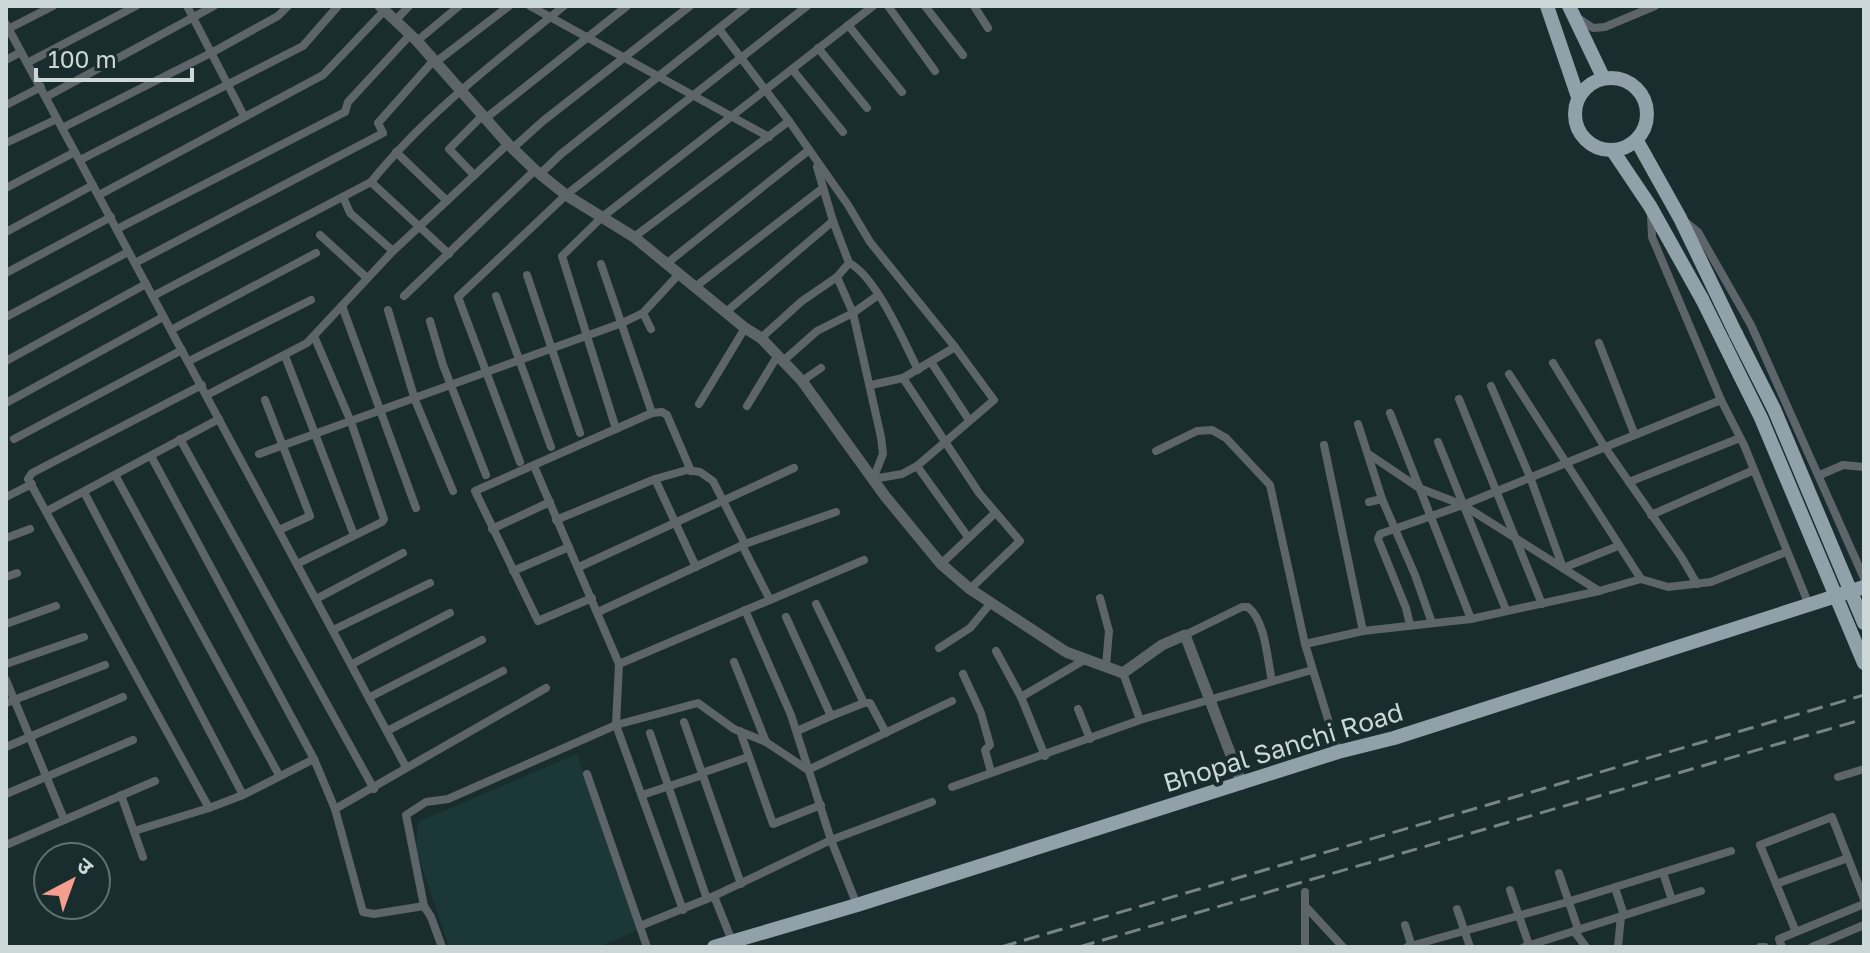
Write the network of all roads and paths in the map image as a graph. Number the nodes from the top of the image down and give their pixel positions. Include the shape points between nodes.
1 (53, 6) edge
2 (136, 6) edge
3 (187, 6) edge
4 (214, 6) edge
5 (288, 6) edge
6 (338, 6) edge
7 (409, 6) edge
8 (459, 6) edge
9 (509, 6) edge
10 (530, 6) edge
11 (564, 6) edge
12 (627, 6) edge
13 (690, 6) edge
14 (747, 6) edge
15 (807, 6) edge
16 (873, 6) edge
17 (888, 6) edge
18 (925, 6) edge
19 (974, 6) edge
20 (1547, 6) edge
21 (1655, 6) edge
22 (382, 8) edge
23 (1571, 10) edge
24 (193, 17) junction
25 (550, 17) junction
26 (396, 20) junction
27 (848, 25) junction
28 (7, 27) edge
29 (988, 28) dead end
30 (719, 29) junction
31 (588, 37) junction
32 (413, 38) junction
33 (818, 48) junction
34 (21, 52) junction
35 (211, 53) junction
36 (963, 55) dead end
37 (625, 56) junction
38 (742, 59) junction
39 (6, 60) edge
40 (435, 61) junction
41 (27, 63) junction
42 (792, 69) junction
43 (935, 71) dead end
44 (659, 76) junction
45 (1603, 77) junction
46 (228, 85) junction
47 (41, 87) junction
48 (460, 90) junction
49 (764, 90) junction
50 (902, 92) dead end
51 (694, 96) junction
52 (46, 97) junction
53 (1578, 97) junction
54 (6, 105) edge
55 (867, 108) dead end
56 (730, 115) junction
57 (244, 116) junction
58 (484, 116) junction
59 (57, 119) junction
60 (789, 121) junction
61 (62, 128) junction
62 (843, 132) dead end
63 (769, 137) junction
64 (6, 143) edge
65 (1634, 143) junction
66 (510, 146) junction
67 (809, 150) junction
68 (1613, 151) junction
69 (396, 152) junction
70 (77, 156) junction
71 (816, 162) junction
72 (538, 172) junction
73 (474, 175) junction
74 (371, 182) junction
75 (93, 185) junction
76 (6, 188) edge
77 (823, 188) junction
78 (99, 195) junction
79 (566, 195) junction
80 (343, 197) junction
81 (447, 201) junction
82 (1650, 206) junction
83 (111, 217) junction
84 (601, 218) junction
85 (1680, 218) junction
86 (833, 221) junction
87 (420, 225) junction
88 (117, 229) junction
89 (6, 232) edge
90 (320, 235) dead end
91 (634, 237) junction
92 (393, 251) junction
93 (128, 252) junction
94 (316, 253) dead end
95 (449, 254) junction
96 (135, 263) junction
97 (849, 263) junction
98 (601, 264) dead end
99 (666, 264) junction
100 (6, 273) edge
101 (679, 274) junction
102 (527, 275) dead end
103 (837, 277) junction
104 (367, 278) junction
105 (146, 284) junction
106 (695, 287) junction
107 (153, 296) junction
108 (404, 296) dead end
109 (496, 296) dead end
110 (877, 296) junction
111 (311, 300) dead end
112 (342, 306) junction
113 (388, 310) dead end
114 (726, 312) junction
115 (643, 313) junction
116 (853, 313) junction
117 (6, 317) edge
118 (163, 317) junction
119 (430, 321) dead end
120 (622, 323) junction
121 (745, 328) junction
122 (651, 329) dead end
123 (171, 330) junction
124 (314, 336) junction
125 (586, 338) junction
126 (761, 338) junction
127 (1599, 343) dead end
128 (955, 347) junction
129 (552, 349) junction
130 (182, 350) junction
131 (285, 356) junction
132 (781, 358) junction
133 (6, 361) edge
134 (189, 361) junction
135 (519, 362) junction
136 (931, 362) junction
137 (1553, 363) dead end
138 (821, 368) dead end
139 (918, 370) junction
140 (485, 374) junction
141 (1509, 374) dead end
142 (903, 378) junction
143 (802, 381) junction
144 (202, 385) junction
145 (451, 385) junction
146 (871, 385) junction
147 (1491, 386) dead end
148 (207, 395) junction
149 (1459, 399) dead end
150 (265, 400) dead end
151 (415, 400) junction
152 (1721, 400) junction
153 (6, 403) edge
154 (699, 404) dead end
155 (747, 406) dead end
156 (381, 412) junction
157 (652, 413) junction
158 (1390, 413) dead end
159 (219, 419) junction
160 (969, 420) junction
161 (351, 422) junction
162 (1358, 424) dead end
163 (616, 429) junction
164 (580, 433) dead end
165 (1634, 433) junction
166 (315, 434) junction
167 (1740, 438) junction
168 (14, 439) dead end
169 (180, 439) junction
170 (945, 441) junction
171 (1438, 442) dead end
172 (1324, 445) dead end
173 (281, 446) junction
174 (1604, 446) junction
175 (551, 447) dead end
176 (1156, 451) dead end
177 (259, 454) dead end
178 (1370, 455) junction
179 (151, 456) junction
180 (520, 462) dead end
181 (1566, 463) junction
182 (534, 466) junction
183 (917, 466) junction
184 (1864, 467) edge
185 (794, 468) dead end
186 (1754, 470) junction
187 (691, 471) junction
188 (115, 475) junction
189 (486, 475) dead end
190 (1820, 475) junction
191 (1530, 477) junction
192 (655, 479) junction
193 (873, 479) junction
194 (1629, 482) junction
195 (32, 484) junction
196 (1419, 488) junction
197 (453, 491) dead end
198 (1497, 491) junction
199 (84, 492) junction
200 (6, 497) edge
201 (1382, 499) junction
202 (550, 502) junction
203 (722, 502) junction
204 (1369, 502) dead end
205 (1463, 505) junction
206 (416, 508) dead end
207 (47, 511) junction
208 (836, 512) dead end
209 (994, 514) junction
210 (1432, 515) junction
211 (1651, 515) junction
212 (556, 520) junction
213 (675, 523) junction
214 (30, 529) dead end
215 (492, 529) junction
216 (279, 530) junction
217 (1394, 530) junction
218 (354, 535) junction
219 (968, 537) junction
220 (1513, 537) junction
221 (6, 538) edge
222 (743, 545) junction
223 (1618, 546) junction
224 (569, 547) junction
225 (1786, 552) junction
226 (403, 553) dead end
227 (864, 560) dead end
228 (297, 564) junction
229 (941, 564) junction
230 (579, 567) junction
231 (696, 567) junction
232 (1563, 568) junction
233 (513, 571) junction
234 (17, 573) dead end
235 (6, 577) edge
236 (1864, 578) edge
237 (1641, 579) junction
238 (430, 583) dead end
239 (1697, 584) junction
240 (1864, 587) edge
241 (970, 589) junction
242 (1599, 591) junction
243 (592, 598) junction
244 (1100, 598) dead end
245 (316, 599) junction
246 (770, 600) junction
247 (816, 604) dead end
248 (990, 604) junction
249 (1542, 604) junction
250 (1809, 605) junction
251 (56, 606) dead end
252 (745, 610) junction
253 (1506, 610) junction
254 (598, 612) junction
255 (450, 613) dead end
256 (786, 617) dead end
257 (1471, 619) junction
258 (1432, 623) junction
259 (1864, 623) edge
260 (6, 624) edge
261 (1410, 625) junction
262 (333, 630) junction
263 (1363, 631) junction
264 (1185, 635) junction
265 (84, 637) dead end
266 (482, 640) dead end
267 (1305, 644) junction
268 (939, 648) dead end
269 (996, 651) dead end
270 (1086, 659) junction
271 (734, 662) dead end
272 (1864, 663) edge
273 (6, 664) edge
274 (352, 664) junction
275 (619, 664) junction
276 (105, 665) dead end
277 (1106, 666) junction
278 (1312, 670) junction
279 (503, 671) dead end
280 (1123, 673) junction
281 (963, 674) dead end
282 (6, 680) edge
283 (1272, 681) junction
284 (546, 688) dead end
285 (123, 697) dead end
286 (370, 697) junction
287 (1021, 697) junction
288 (1211, 697) junction
289 (952, 701) dead end
290 (10, 702) edge
291 (864, 703) junction
292 (1078, 709) dead end
293 (831, 716) junction
294 (1140, 720) junction
295 (684, 722) dead end
296 (616, 725) junction
297 (387, 731) junction
298 (740, 731) junction
299 (797, 731) junction
300 (650, 733) dead end
301 (886, 733) junction
302 (30, 737) junction
303 (1090, 739) junction
304 (133, 740) dead end
305 (766, 742) junction
306 (6, 747) edge
307 (1338, 752) junction
308 (1045, 756) junction
309 (748, 757) junction
310 (314, 759) junction
311 (406, 767) junction
312 (1864, 769) edge
313 (808, 770) junction
314 (991, 772) junction
315 (587, 774) dead end
316 (702, 774) junction
317 (279, 775) junction
318 (46, 777) junction
319 (1838, 777) dead end
320 (155, 781) dead end
321 (1242, 784) junction
322 (669, 786) junction
323 (952, 787) dead end
324 (374, 789) junction
325 (6, 794) edge
326 (121, 795) junction
327 (243, 795) junction
328 (642, 795) junction
329 (932, 802) dead end
330 (821, 805) junction
331 (209, 808) junction
332 (335, 809) junction
333 (64, 819) junction
334 (134, 831) junction
335 (831, 840) junction
336 (6, 845) edge
337 (1731, 851) dead end
338 (143, 857) dead end
339 (1848, 858) junction
340 (1559, 873) dead end
341 (1663, 873) junction
342 (741, 884) junction
343 (1776, 884) junction
344 (1615, 888) junction
345 (1510, 890) dead end
346 (1701, 891) dead end
347 (1305, 892) dead end
348 (711, 897) junction
349 (1672, 900) junction
350 (1569, 902) junction
351 (1864, 902) edge
352 (857, 905) junction
353 (424, 906) junction
354 (1307, 908) junction
355 (1457, 909) dead end
356 (683, 910) junction
357 (1518, 916) junction
358 (1623, 916) junction
359 (1405, 925) dead end
360 (1864, 925) edge
361 (640, 926) junction
362 (1576, 930) junction
363 (1465, 931) junction
364 (1796, 932) junction
365 (1839, 936) junction
366 (732, 941) junction
367 (1526, 946) edge
368 (442, 947) edge
369 (647, 947) edge
370 (714, 947) edge
371 (1305, 947) edge
372 (1343, 947) edge
373 (1410, 947) edge
374 (1470, 947) edge
375 (1586, 947) edge
376 (1618, 947) edge
377 (1782, 947) edge
378 (1812, 947) edge
379 (1844, 947) edge

1 - 28 street
2 - 41 street
3 - 24 street
4 - 24 street
5 - 35 street
6 - 46 street via 303,46
7 - 26 street
8 - 32 street
9 - 40 street
10 - 25 street
11 - 25 street
12 - 31 street
13 - 37 street
14 - 30 street
15 - 38 street
16 - 27 street
17 - 43 street
18 - 36 street
19 - 29 street
20 - 53 main road
21 - 23 street via 1593,28
22 - 26 street
22 - 57 street via 323,75
23 - 45 main road
24 - 35 street
24 - 52 street
25 - 31 street
25 - 48 street
26 - 32 street
27 - 33 street
27 - 50 street
28 - 34 street
30 - 38 street
30 - 44 street
31 - 37 street
31 - 58 street
32 - 40 street
32 - 88 street via 348,102 345,112
33 - 42 street
33 - 55 street
34 - 39 street
34 - 41 street
35 - 46 street
35 - 61 street
37 - 44 street
37 - 66 street
38 - 49 street
38 - 51 street
40 - 48 street
40 - 96 street via 378,123 383,133
41 - 47 street
42 - 49 street
42 - 62 street
44 - 51 street
44 - 72 street
45 - 53 main road
45 - 65 main road via 1627,81 1647,105 1644,131
46 - 57 street
46 - 70 street
47 - 52 street
47 - 54 street
48 - 58 street
48 - 69 street
49 - 56 street
49 - 60 street
51 - 56 street
51 - 79 street
52 - 59 street
53 - 68 main road via 1579,132 1590,144
56 - 63 street
56 - 84 street
57 - 78 street
58 - 66 street
58 - 73 street via 449,149
59 - 61 street
59 - 64 street
60 - 63 street
60 - 67 street
61 - 70 street
63 - 91 street
65 - 68 main road
65 - 85 main road
66 - 72 street
66 - 73 street
67 - 71 street
67 - 99 street
68 - 82 main road
69 - 74 street
69 - 81 street
70 - 75 street
70 - 76 street
71 - 77 street
71 - 128 street via 870,242
72 - 79 street
72 - 95 street
73 - 81 street
74 - 80 street
74 - 87 street
75 - 78 street
75 - 89 street
77 - 86 street
77 - 106 street
78 - 83 street
79 - 84 street
79 - 140 street via 458,297
80 - 92 street via 350,213
80 - 107 street
81 - 87 street
82 - 152 street via 1652,237
82 - 272 main road, bridge via 1761,418
83 - 88 street
83 - 100 street
84 - 91 street
84 - 125 street via 562,256
85 - 190 street via 1698,232 1751,325
85 - 259 main road, bridge via 1774,409
86 - 97 street
86 - 114 street
87 - 92 street
87 - 95 street
88 - 93 street
90 - 104 street
91 - 99 street
92 - 104 street
93 - 96 street
93 - 117 street
94 - 123 street
95 - 108 street
96 - 105 street
97 - 103 street
97 - 110 street via 860,269
98 - 120 street
99 - 101 street
101 - 106 street
101 - 115 street
102 - 129 street
103 - 116 street
103 - 126 street
104 - 112 street
105 - 107 street
105 - 133 street
106 - 114 street
107 - 118 street
109 - 135 street
110 - 116 street
110 - 139 street
111 - 134 street
112 - 124 street
112 - 156 street
113 - 151 street
114 - 121 street
115 - 120 street
115 - 122 street
116 - 132 street
116 - 146 street
118 - 123 street
118 - 153 street
119 - 145 street
120 - 125 street
120 - 157 street
121 - 126 street
121 - 154 street
123 - 130 street
124 - 131 street
124 - 161 street
125 - 129 street
125 - 163 street
126 - 132 street
127 - 165 street
128 - 136 street
128 - 160 street via 994,400
129 - 135 street
129 - 164 street
130 - 134 street
130 - 168 street
131 - 148 street
131 - 166 street
132 - 143 street
132 - 155 street
134 - 144 street
135 - 140 street
135 - 175 street
136 - 139 street
136 - 160 street
137 - 174 street
138 - 143 street
139 - 142 street
140 - 145 street
140 - 180 street
141 - 181 street
142 - 146 street
142 - 170 street
143 - 193 street
144 - 148 street
144 - 195 street via 32,473
145 - 151 street
145 - 189 street
146 - 193 street via 883,454
147 - 191 street
148 - 159 street
149 - 198 street
150 - 173 street
151 - 156 street
151 - 197 street
152 - 165 street
152 - 167 street
156 - 161 street
156 - 206 street
157 - 163 street
157 - 187 street via 667,415
158 - 196 street
159 - 169 street
159 - 216 street
160 - 170 street
161 - 166 street
161 - 218 street via 384,519
162 - 178 street
163 - 182 street
165 - 174 street
166 - 173 street
166 - 218 street
167 - 186 street
167 - 194 street
169 - 179 street
169 - 324 street
170 - 183 street
170 - 209 street
171 - 205 street
172 - 263 street
173 - 177 street
173 - 216 street via 310,516
174 - 181 street
174 - 194 street
176 - 267 street via 1197,431 1212,430 1270,485
178 - 196 street
178 - 201 street
179 - 188 street
179 - 310 street
181 - 191 street
181 - 223 street
182 - 202 street
182 - 215 street via 475,491
183 - 193 street
183 - 219 street
184 - 190 street via 1843,465
185 - 203 street
186 - 211 street
186 - 225 street
187 - 192 street
187 - 203 street via 713,481
188 - 199 street
188 - 317 street
190 - 236 street
191 - 198 street
191 - 232 street
192 - 212 street
192 - 213 street
193 - 229 street
194 - 211 street
195 - 200 street
195 - 207 street
196 - 205 street
196 - 210 street
198 - 205 street
198 - 220 street
199 - 207 street
199 - 327 street
201 - 204 street
201 - 217 street
202 - 212 street
202 - 215 street
203 - 213 street
203 - 222 street
205 - 210 street
205 - 220 street
205 - 253 street
207 - 331 street
208 - 222 street
209 - 219 street
209 - 241 street via 1020,541
210 - 217 street
210 - 257 street
211 - 239 street
212 - 224 street
213 - 230 street
213 - 231 street
214 - 221 street
215 - 233 street
216 - 228 street
217 - 258 street
217 - 261 street via 1378,539
218 - 228 street
219 - 229 street
220 - 232 street
220 - 249 street
222 - 231 street
222 - 246 street
223 - 232 street
223 - 237 street
224 - 230 street
224 - 233 street
225 - 239 street
225 - 250 street
226 - 245 street
227 - 246 street
228 - 245 street
229 - 241 street
230 - 243 street
231 - 254 street
232 - 242 street
233 - 243 street via 538,621
234 - 235 street
237 - 239 street via 1668,587
237 - 242 street
238 - 262 street
240 - 250 main road, Bhopal Sanchi Road
241 - 248 street
242 - 249 street
243 - 254 street
244 - 277 street via 1109,631
245 - 262 street
246 - 252 street
247 - 291 street
248 - 268 street via 970,628
248 - 270 street
249 - 253 street
250 - 307 main road, Bhopal Sanchi Road
251 - 260 street
252 - 275 street
252 - 299 street
253 - 257 street
254 - 275 street
255 - 274 street
256 - 293 street
257 - 258 street
258 - 261 street
261 - 263 street
262 - 274 street
263 - 267 street
264 - 280 street
264 - 283 street via 1248,607 1262,634
264 - 288 street
265 - 273 street
266 - 286 street
267 - 278 street
269 - 287 street
270 - 277 street
270 - 287 street
271 - 305 street
274 - 286 street
275 - 296 street
276 - 290 street
277 - 280 street
278 - 283 street
278 - 307 street
279 - 297 street
280 - 294 street
281 - 314 street via 981,713
282 - 290 street
283 - 288 street
284 - 311 street
285 - 302 street
286 - 297 street
287 - 308 street
288 - 294 street
288 - 321 street
289 - 301 street
290 - 302 street
291 - 293 street
291 - 301 street via 870,703
292 - 303 street
293 - 299 street
294 - 303 street
295 - 316 street
296 - 298 street via 698,703
296 - 328 street
296 - 353 street via 448,799 426,802 406,815
297 - 311 street
298 - 305 street
298 - 309 street
299 - 313 street
300 - 322 street
301 - 313 street
302 - 306 street
302 - 318 street
303 - 308 street
304 - 318 street
305 - 313 street
307 - 321 main road, Bhopal Sanchi Road
308 - 314 street
309 - 316 street
309 - 330 street via 773,824
310 - 317 street
310 - 332 street
311 - 324 street
312 - 319 street
313 - 330 street
314 - 323 street
315 - 361 street
316 - 322 street
316 - 342 street
317 - 327 street
318 - 325 street
318 - 333 street
320 - 326 street
321 - 352 main road, Bhopal Sanchi Road
322 - 328 street
322 - 348 street
324 - 332 street
326 - 333 street
326 - 334 street
327 - 331 street
328 - 356 street
329 - 335 street
330 - 335 street
331 - 334 street
332 - 353 street via 363,912
333 - 336 street
334 - 338 street
335 - 342 street
335 - 352 street
337 - 341 street
339 - 343 street
339 - 343 street via 1832,817 1760,845
339 - 351 street
340 - 350 street
341 - 344 street
341 - 349 street
342 - 348 street
343 - 364 street
344 - 350 street
344 - 358 street
345 - 357 street
346 - 349 street
347 - 354 street
348 - 356 street
348 - 366 street
349 - 358 street
350 - 357 street
350 - 362 street
351 - 364 street
352 - 366 main road, Bhopal Sanchi Road
353 - 368 street
354 - 371 street
354 - 372 street
355 - 363 street
356 - 361 street
357 - 363 street
357 - 367 street
358 - 362 street
358 - 376 street
359 - 373 street
360 - 365 street
361 - 369 street
362 - 367 street
362 - 375 street
363 - 373 street
363 - 374 street
364 - 377 street via 1779,939
365 - 378 street
365 - 379 street
366 - 370 main road, Bhopal Sanchi Road

